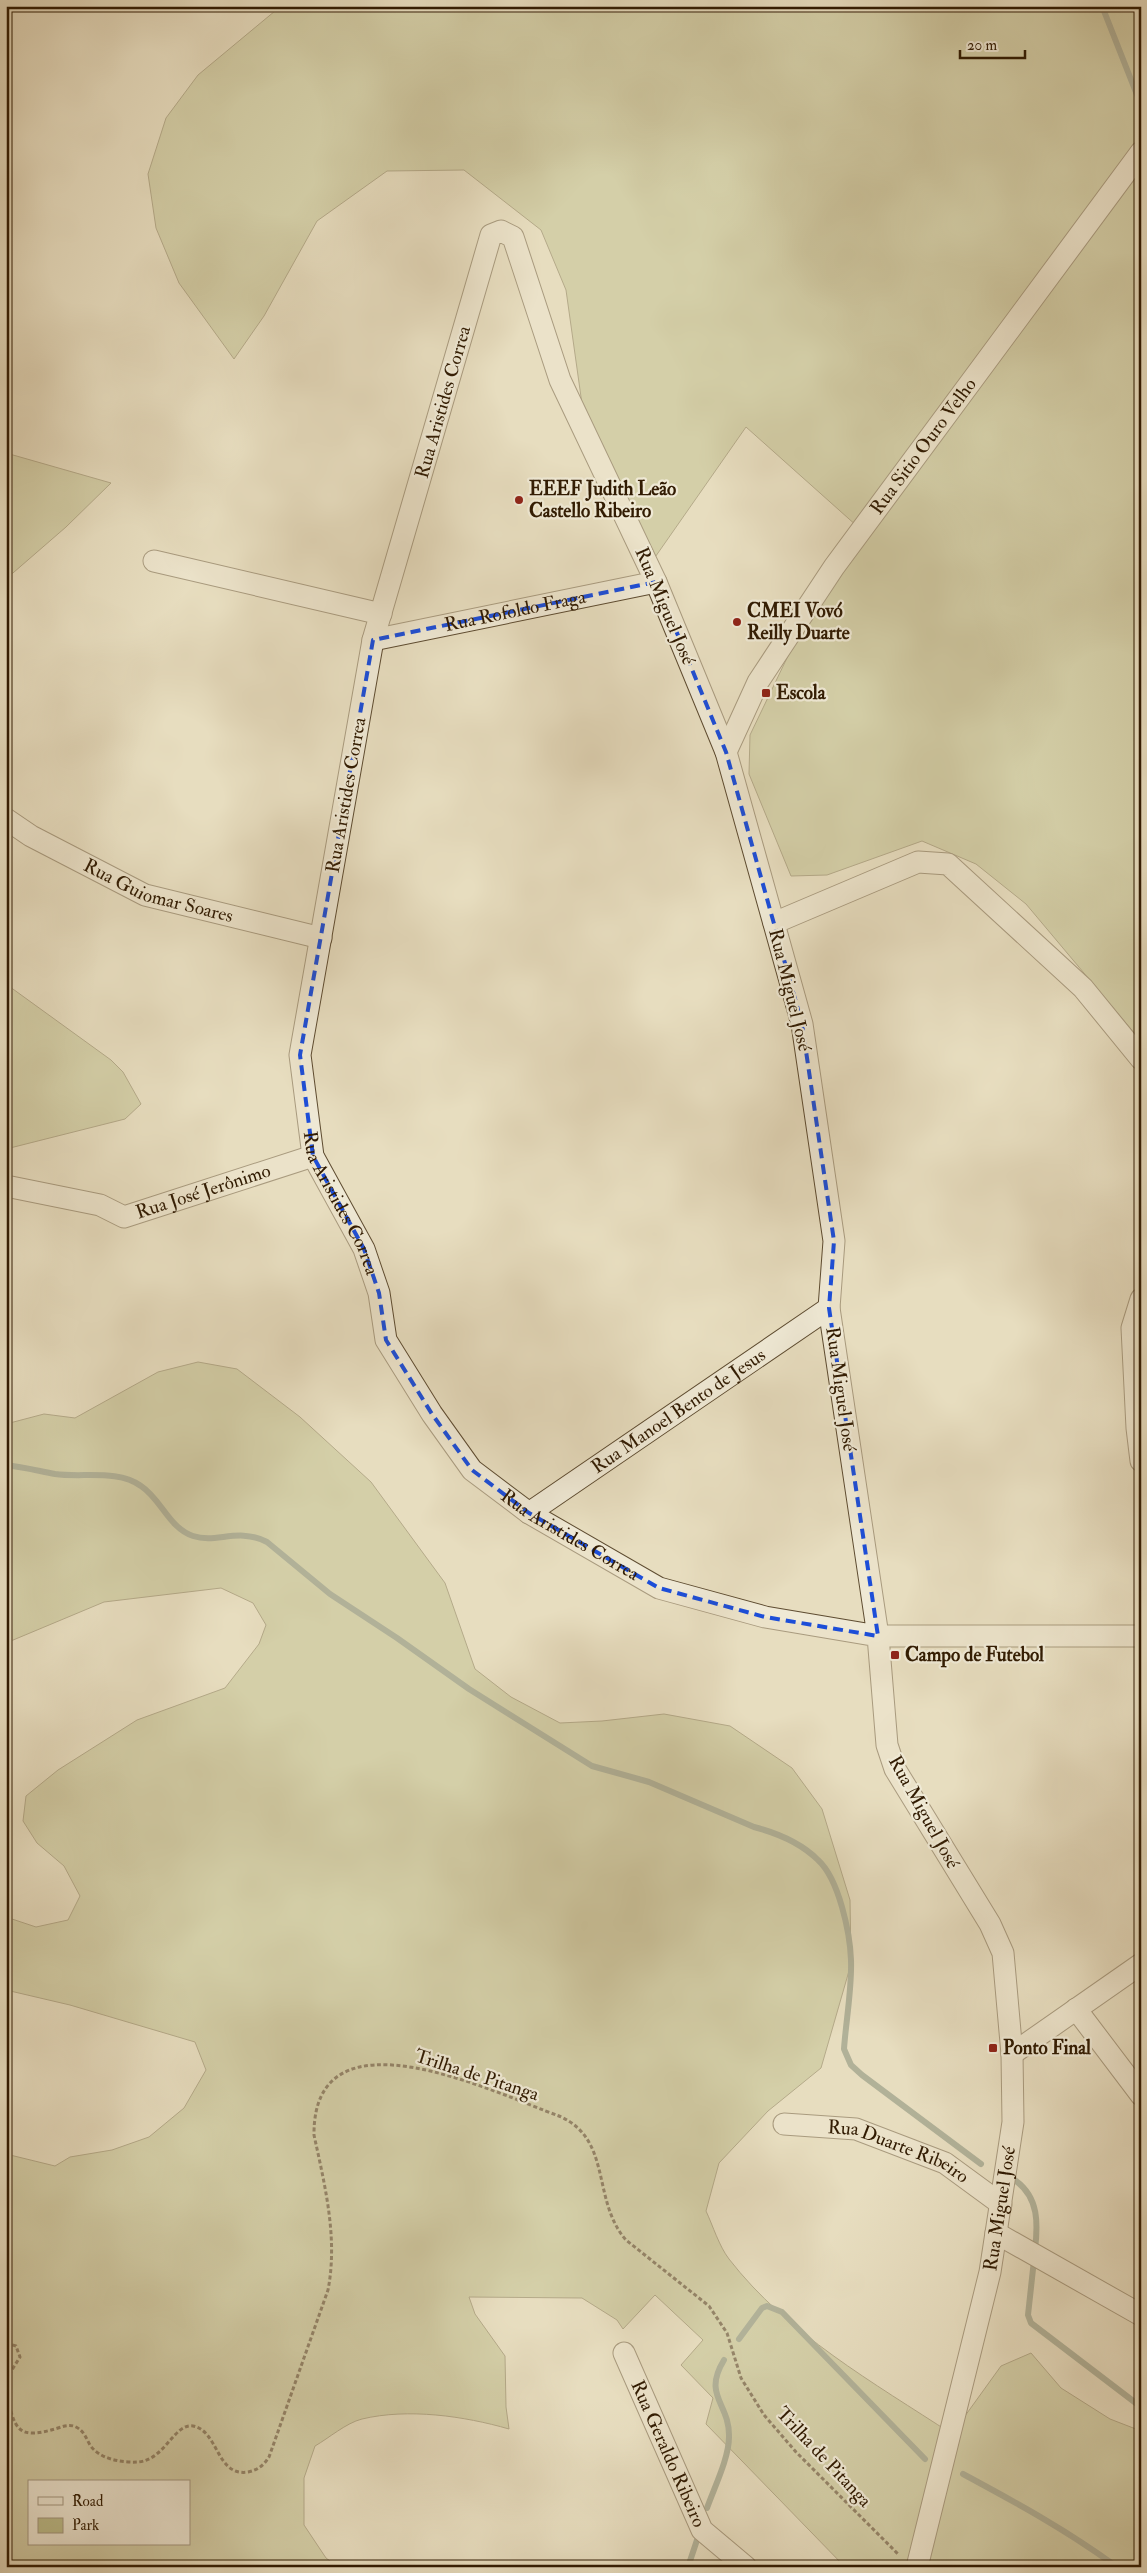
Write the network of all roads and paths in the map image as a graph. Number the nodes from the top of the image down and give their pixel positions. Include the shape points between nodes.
1 (1141, 152) edge
2 (502, 231) joint
3 (154, 561) dead end
4 (656, 582) junction
5 (381, 614) junction
6 (374, 640) junction
7 (726, 752) junction
8 (6, 819) edge
9 (774, 923) junction
10 (321, 938) junction
11 (1141, 1059) edge
12 (313, 1156) junction
13 (6, 1186) edge
14 (1141, 1299) edge
15 (829, 1308) junction
16 (1141, 1461) edge
17 (529, 1513) junction
18 (878, 1636) junction
19 (1141, 1636) edge
20 (1141, 1964) edge
21 (1076, 2008) junction
22 (1012, 2054) junction
23 (1141, 2095) edge
24 (784, 2124) dead end
25 (1001, 2204) junction
26 (996, 2233) junction
27 (1141, 2315) edge
28 (6, 2342) edge
29 (624, 2353) dead end
30 (6, 2387) edge
31 (6, 2392) edge
32 (910, 2563) edge
33 (746, 2567) edge

1 - 7 street, Rua Sitio Ouro Velho via 834,567 758,682
2 - 4 street, Rua Miguel José via 513,237 560,380
2 - 5 street, Rua Aristides Correa via 491,235
3 - 5 street
4 - 6 street, Rua Rofoldo Fraga
4 - 7 street, Rua Miguel José
5 - 6 street, Rua Aristides Correa
6 - 10 street, Rua Aristides Correa
7 - 9 street, Rua Miguel José
8 - 10 street, Rua Guiomar Soares via 31,836 145,895
9 - 11 street via 918,862 948,864 1083,988
9 - 15 street, Rua Miguel José via 802,1024 833,1231
10 - 12 street, Rua Aristides Correa via 300,1055
12 - 13 street, Rua José Jerônimo via 124,1217 100,1205
12 - 17 street, Rua Aristides Correa via 364,1249 379,1293 386,1340 472,1470
14 - 16 street via 1132,1328 1136,1428
15 - 17 street, Rua Manoel Bento de Jesus
15 - 18 street, Rua Miguel José
17 - 18 street, Rua Aristides Correa via 659,1588 765,1617
18 - 19 street, Rua Aristides Correa
18 - 22 street, Rua Miguel José via 887,1745 895,1769 990,1924 1003,1952
20 - 21 street
21 - 22 street
21 - 23 street
22 - 25 street, Rua Miguel José via 1013,2122
24 - 25 street, Rua Duarte Ribeiro via 856,2129 945,2163
25 - 26 street, Rua Miguel José
26 - 27 street
26 - 32 street, Rua Miguel José via 979,2320
28 - 30 path via 16,2346 20,2357
29 - 33 street, Rua Geraldo Ribeiro via 702,2530
31 - 32 path, Trilha de Pitanga via 14,2423 23,2431 34,2435 67,2425 75,2427 86,2436 93,2449 107,2458 128,2462 148,2460 164,2450 178,2431 193,2426 205,2433 229,2468 244,2473 259,2468 268,2457 331,2275 332,2230 314,2135 316,2108 322,2095 339,2076 362,2064 426,2069 564,2118 585,2133 594,2151 606,2205 618,2230 626,2240 710,2306 727,2333 742,2378 764,2415 796,2452

